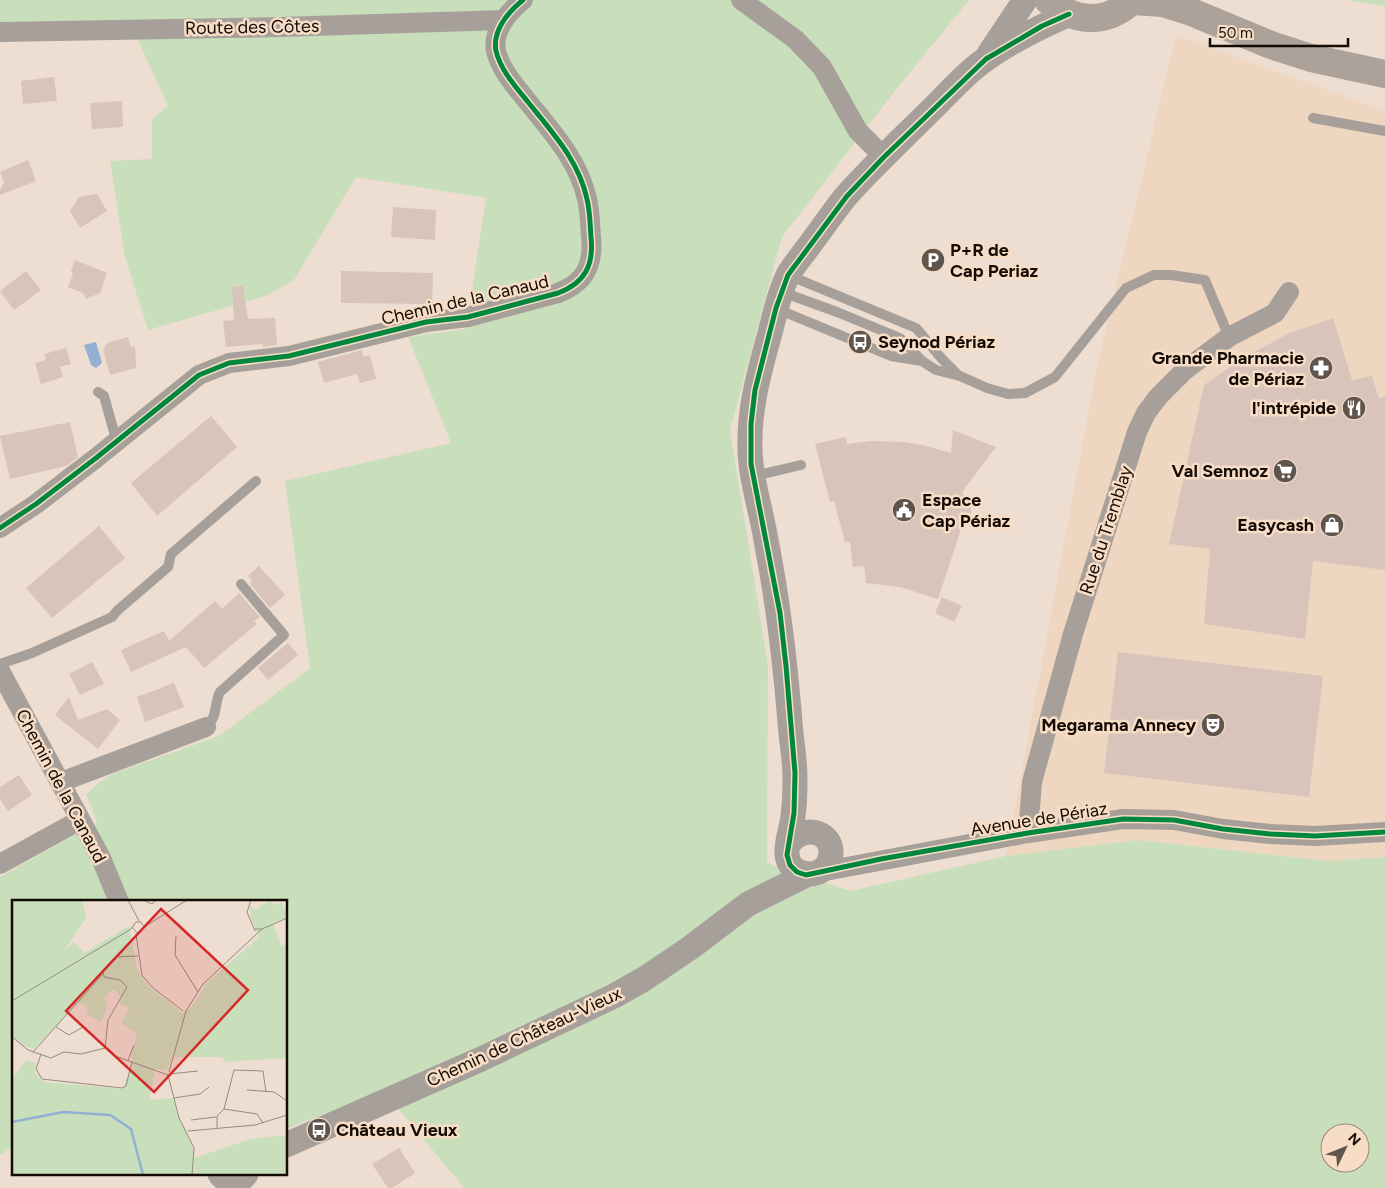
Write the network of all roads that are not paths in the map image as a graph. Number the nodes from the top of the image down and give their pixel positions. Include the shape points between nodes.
1 (523, 0) edge
2 (741, 0) edge
3 (1025, 0) edge
4 (1133, 0) edge
5 (1207, 0) edge
6 (1058, 7) edge
7 (504, 20) junction
8 (0, 32) edge
9 (986, 59) junction
10 (1378, 72) edge
11 (1313, 118) dead end
12 (1385, 131) edge
13 (884, 157) junction
14 (782, 292) junction
15 (1289, 292) dead end
16 (1229, 336) junction
17 (922, 361) junction
18 (960, 376) junction
19 (98, 392) dead end
20 (120, 439) junction
21 (801, 465) dead end
22 (754, 476) junction
23 (256, 481) dead end
24 (0, 528) edge
25 (242, 584) dead end
26 (0, 664) edge
27 (0, 671) edge
28 (206, 727) joint
29 (795, 773) junction
30 (61, 782) junction
31 (80, 820) junction
32 (1385, 832) edge
33 (1028, 833) junction
34 (824, 839) junction
35 (787, 850) junction
36 (881, 859) junction
37 (0, 864) edge
38 (813, 873) junction
39 (118, 900) edge
40 (748, 904) junction
41 (288, 1144) edge

1 - 7 street, Chemin de la Canaud
2 - 13 street via 795,39 822,67 858,131
3 - 9 street, Chemin de Château-Vieux
4 - 6 main road via 1108,16 1088,18
4 - 10 main road via 1189,10 1271,45 1311,58
5 - 10 main road
6 - 9 street, Chemin de Château-Vieux via 1042,26
7 - 8 street, Route des Côtes
7 - 20 street, Chemin de la Canaud via 496,44 501,64 566,151 584,186 592,245 589,266 578,283 558,293 468,316 426,322 289,356 229,363 199,375
9 - 13 street, Chemin de Château-Vieux
11 - 12 lane
13 - 14 street, Chemin de Château-Vieux via 847,196
14 - 17 lane via 891,356
14 - 17 lane via 900,338
14 - 18 lane via 916,328
14 - 22 street, Chemin de Château-Vieux via 755,390 751,424
15 - 16 street, Rue du Tremblay via 1275,313
16 - 18 lane via 1205,280 1154,275 1126,288 1055,377 1025,394 1008,394
16 - 33 street, Rue du Tremblay via 1185,370 1158,397 1137,432 1073,634 1034,772
17 - 18 lane via 936,370
19 - 20 lane via 104,396 114,432
20 - 24 street, Chemin de la Canaud
21 - 22 lane
22 - 29 street, Chemin de Château-Vieux via 780,613
23 - 26 lane via 171,554 168,567 112,617
25 - 28 lane via 284,634 220,692 215,716
27 - 30 street, Chemin de la Canaud
28 - 30 street
29 - 34 street, Chemin de Château-Vieux via 809,816
29 - 35 street, Chemin de Château-Vieux via 794,813
30 - 31 street, Chemin de la Canaud
31 - 37 street
31 - 39 street, Chemin de la Canaud via 101,858
32 - 33 street, Avenue de Périaz via 1315,836 1270,834 1174,820 1124,819
33 - 36 street, Avenue de Périaz
34 - 35 street via 811,831 801,832 793,837
34 - 36 street, Avenue de Périaz via 851,853
34 - 38 street via 830,860
35 - 38 street via 790,865 797,872
35 - 40 street, Chemin de Château-Vieux via 773,876
36 - 38 street, Avenue de Périaz
38 - 40 street, Chemin de Château-Vieux
40 - 41 street, Chemin de Château-Vieux via 690,948 614,996

